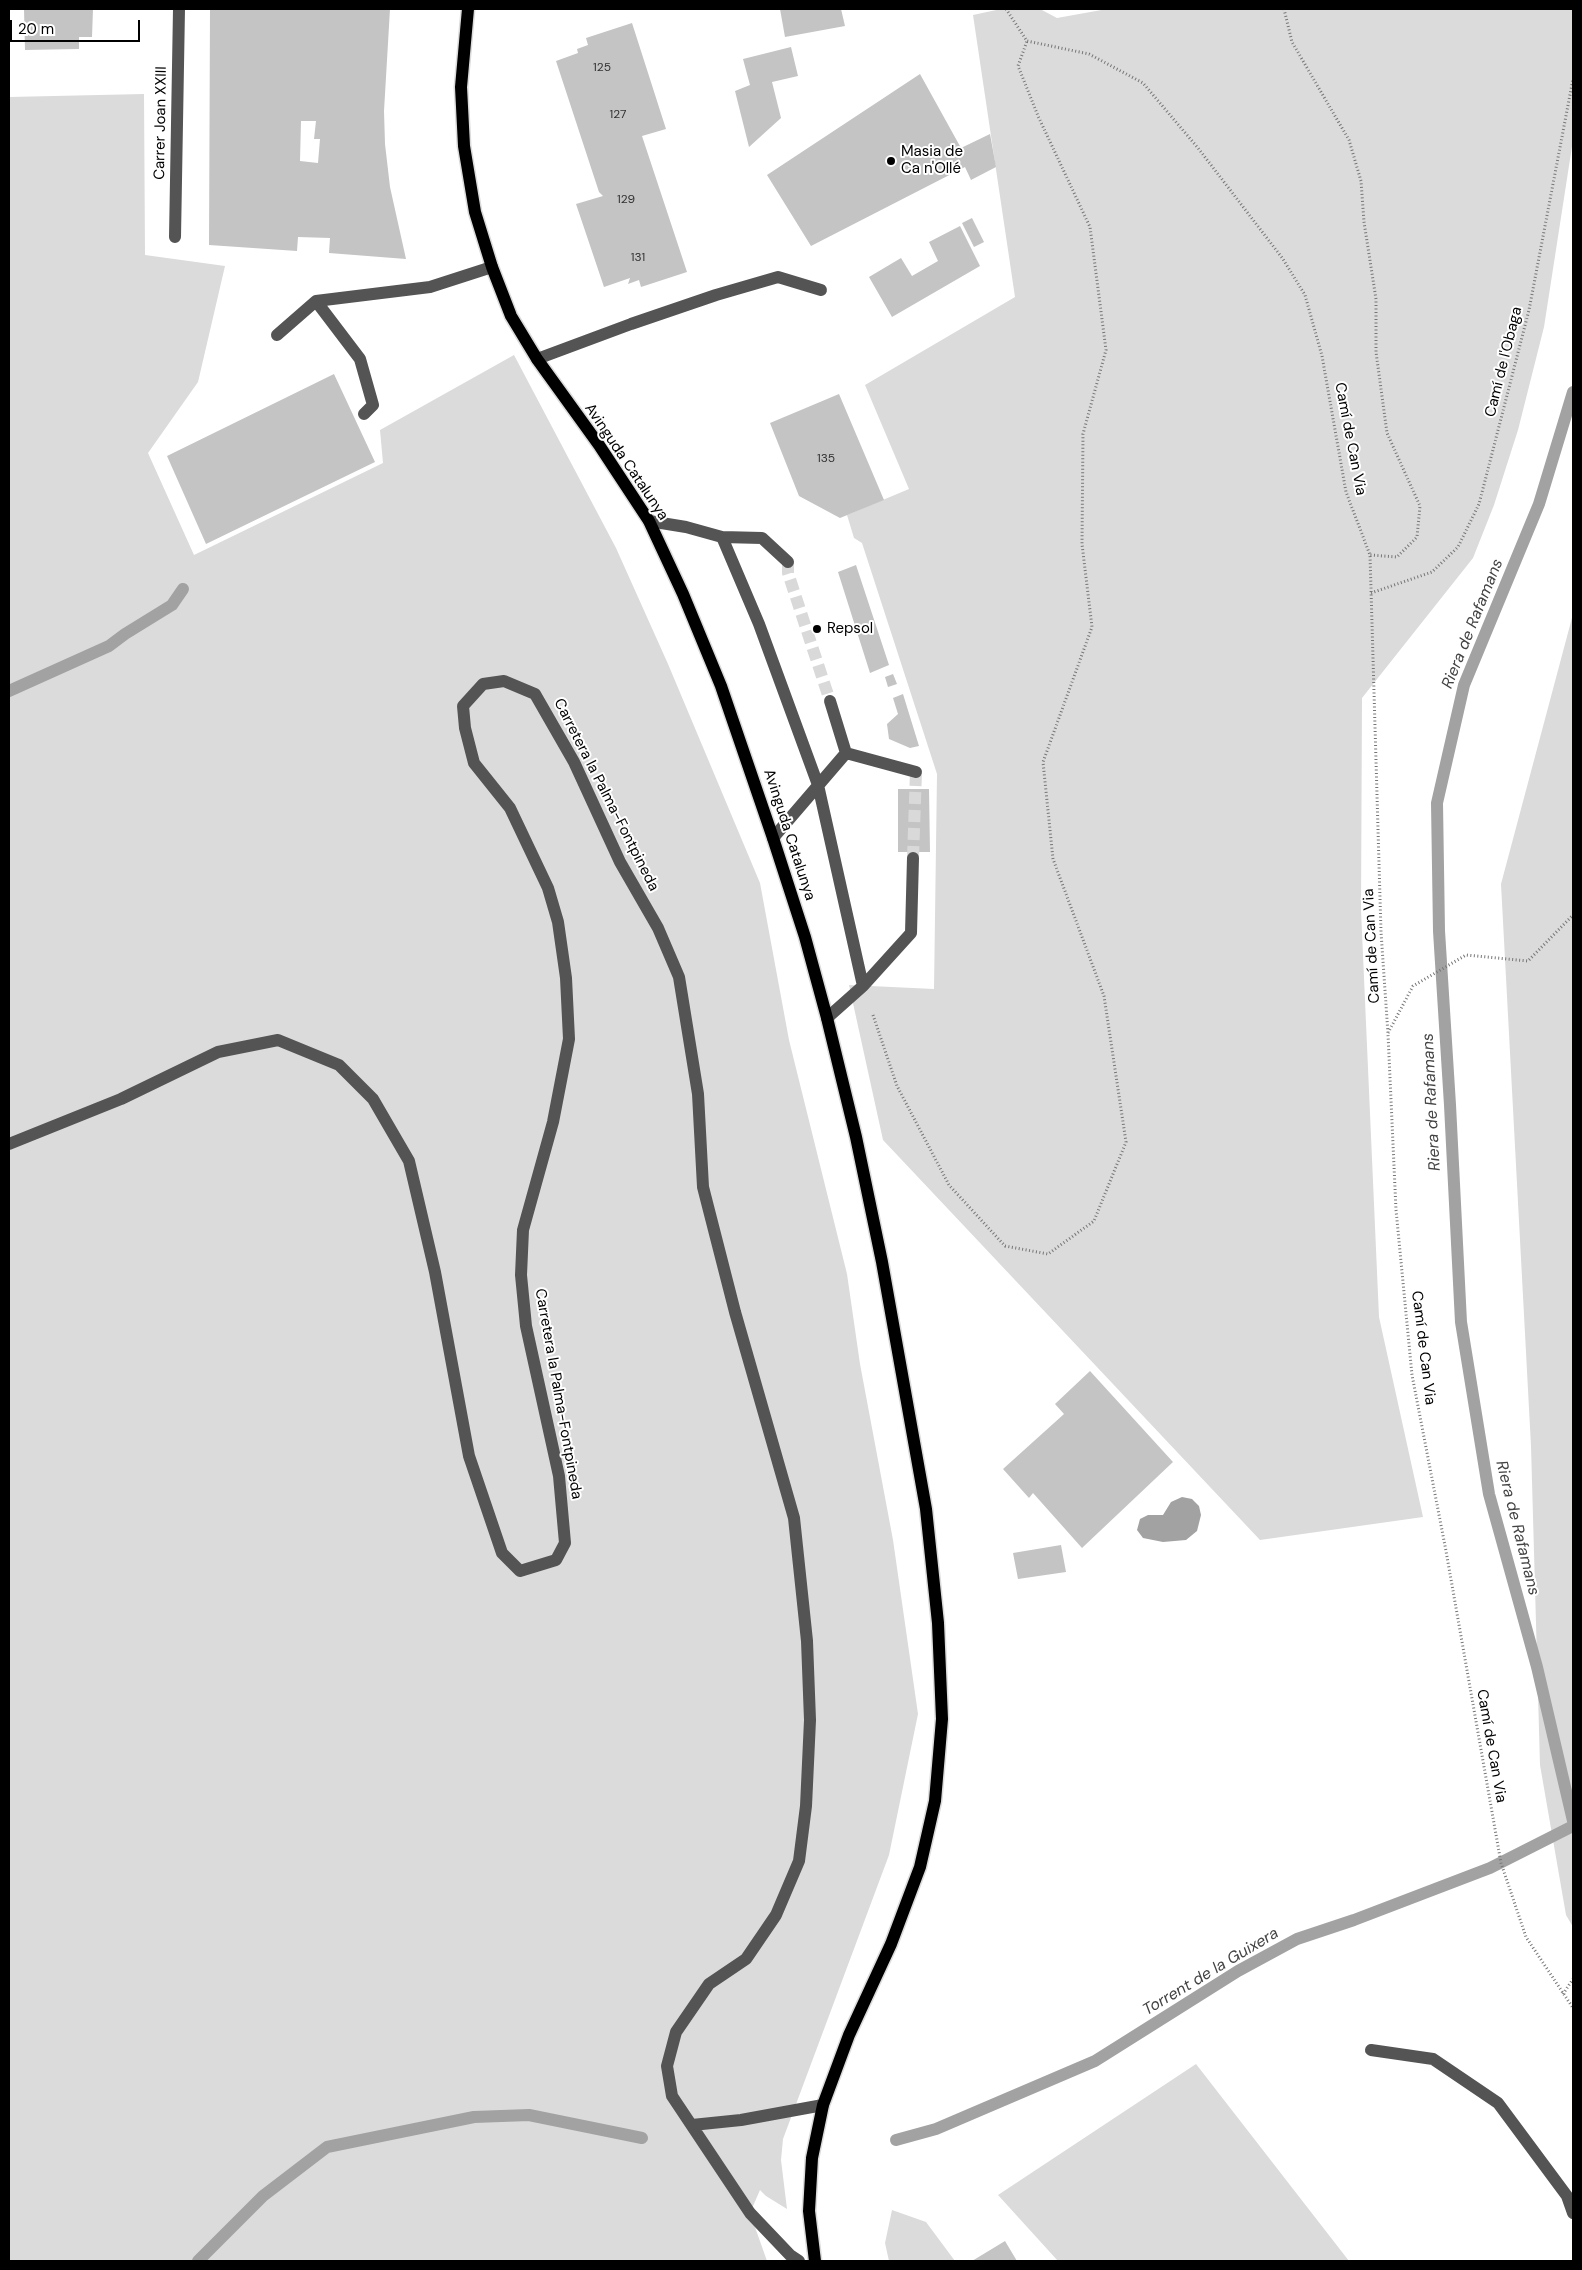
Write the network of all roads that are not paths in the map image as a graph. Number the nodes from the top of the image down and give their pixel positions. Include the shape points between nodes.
1 (179, 9) edge
2 (468, 9) edge
3 (175, 237) dead end
4 (492, 267) junction
5 (821, 290) dead end
6 (316, 302) junction
7 (277, 335) dead end
8 (537, 359) junction
9 (364, 414) dead end
10 (649, 521) junction
11 (722, 537) junction
12 (788, 562) tunnel mouth
13 (830, 701) tunnel mouth
14 (846, 753) junction
15 (916, 772) dead end
16 (818, 785) junction
17 (773, 838) junction
18 (913, 858) tunnel mouth
19 (863, 986) junction
20 (827, 1018) junction
21 (9, 1144) edge
22 (1371, 2050) dead end
23 (823, 2105) junction
24 (692, 2125) junction
25 (1573, 2213) edge
26 (799, 2261) edge
27 (815, 2261) edge

1 - 3 street, Carrer Joan XXIII
2 - 4 main road, Avinguda Catalunya via 462,87 464,146 476,212
4 - 6 street via 430,287
4 - 8 main road, Avinguda Catalunya via 511,316
5 - 8 street via 778,277 716,295
6 - 7 street
6 - 9 street via 360,359 373,404
8 - 10 main road, Avinguda Catalunya
10 - 11 street
10 - 17 main road, Avinguda Catalunya via 721,686
11 - 12 street via 762,538
11 - 16 street via 759,624
13 - 14 street
14 - 15 street
14 - 16 street
16 - 17 street
16 - 19 street
17 - 20 main road, Avinguda Catalunya
18 - 19 street via 911,933
19 - 20 street
20 - 23 main road, Avinguda Catalunya via 856,1137 909,1405 926,1509 938,1623 942,1719 935,1801 920,1866
21 - 24 street, Carretera la Palma-Fontpineda via 121,1099 218,1052 278,1040 339,1065 373,1099 409,1161 437,1281 469,1456 502,1552 520,1571 556,1560 565,1544 559,1476 526,1326 521,1275 523,1230 553,1122 569,1039 566,978 558,922 548,888 510,808 474,763 464,728 464,706 483,684 504,681 535,694 574,762 620,862 658,928 679,977 698,1094 703,1188 794,1518 807,1641 810,1720 806,1806 799,1861 776,1915 746,1958 709,1984 676,2032 667,2066 672,2096
22 - 25 street via 1433,2058 1498,2104 1567,2196
23 - 24 street
23 - 27 main road, Avinguda Catalunya via 811,2166 809,2211
24 - 26 street, Carretera la Palma-Fontpineda via 750,2213

